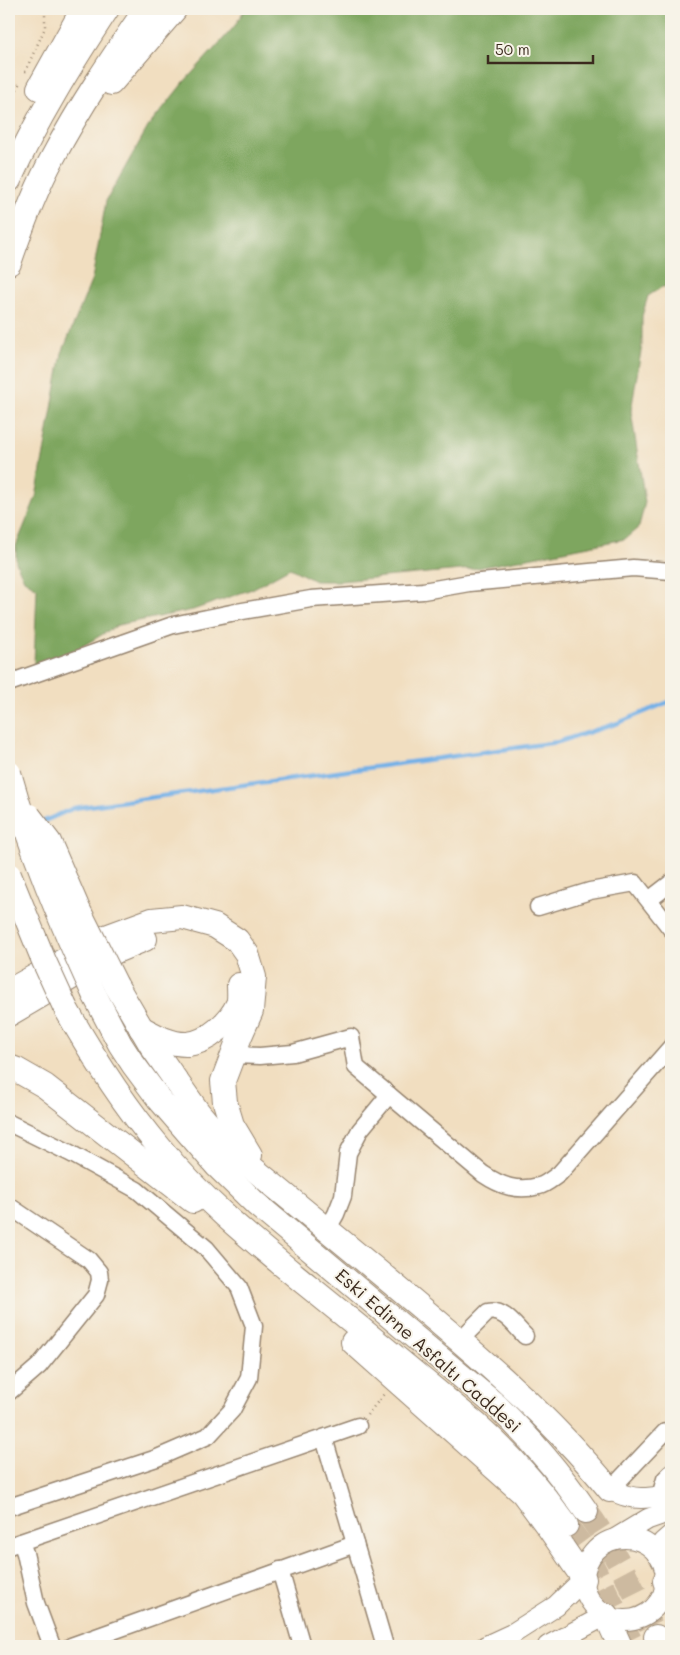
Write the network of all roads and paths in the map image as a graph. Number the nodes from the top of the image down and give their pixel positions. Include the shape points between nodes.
1 (45, 9) edge
2 (83, 9) edge
3 (107, 9) edge
4 (146, 9) edge
5 (175, 9) edge
6 (25, 72) dead end
7 (21, 81) dead end
8 (9, 108) edge
9 (66, 133) junction
10 (9, 176) edge
11 (9, 180) edge
12 (9, 263) edge
13 (671, 571) edge
14 (9, 683) edge
15 (9, 773) edge
16 (16, 800) junction
17 (9, 875) edge
18 (671, 883) edge
19 (649, 900) junction
20 (538, 907) dead end
21 (671, 929) edge
22 (9, 991) edge
23 (9, 1014) edge
24 (141, 1028) junction
25 (671, 1047) edge
26 (233, 1055) junction
27 (9, 1067) edge
28 (389, 1095) junction
29 (9, 1123) edge
30 (267, 1179) junction
31 (10, 1208) edge
32 (241, 1229) junction
33 (327, 1230) junction
34 (291, 1271) junction
35 (525, 1336) dead end
36 (460, 1340) junction
37 (396, 1380) junction
38 (9, 1392) edge
39 (358, 1426) joint
40 (665, 1432) dead end
41 (324, 1438) junction
42 (671, 1473) edge
43 (610, 1490) junction
44 (667, 1503) edge
45 (9, 1507) edge
46 (586, 1511) tunnel mouth
47 (566, 1525) tunnel mouth
48 (671, 1535) edge
49 (644, 1541) junction
50 (15, 1544) edge
51 (355, 1544) junction
52 (280, 1570) junction
53 (584, 1579) junction
54 (668, 1588) edge
55 (606, 1615) junction
56 (52, 1646) edge
57 (71, 1646) edge
58 (302, 1646) edge
59 (385, 1646) edge
60 (486, 1646) edge
61 (548, 1646) edge
62 (620, 1646) edge

1 - 6 path via 45,28
2 - 10 highway via 47,72 22,126
3 - 11 highway via 62,78
4 - 9 highway via 108,63
5 - 9 highway
7 - 8 path
9 - 12 highway via 26,216
13 - 14 street via 633,568 469,583 423,591 311,599 173,625
15 - 16 highway, Eski Edirne Asfaltı Caddesi, bridge
16 - 24 highway, bridge via 49,842 77,907
16 - 46 highway, Eski Edirne Asfaltı Caddesi, bridge via 51,896 94,994 120,1044 159,1098 217,1166 256,1204 526,1434
17 - 32 highway, bridge via 65,1007 112,1085 161,1150
18 - 19 street
19 - 20 street via 635,884 590,890
19 - 21 street
22 - 26 highway via 106,937 152,920 182,918 215,926 237,940 247,954 254,977 251,1011
23 - 24 highway via 116,951 160,935 199,935 214,942 231,957 239,977 239,1003 216,1032 188,1044 158,1037
24 - 30 highway via 198,1112 229,1149
25 - 28 street via 558,1174 540,1186 516,1189 498,1184
26 - 28 street via 293,1053 351,1037 356,1067
26 - 30 highway via 223,1081 225,1102 232,1125
27 - 32 highway via 45,1086 195,1203
28 - 33 street via 360,1130 348,1152 343,1196
29 - 45 street via 70,1152 137,1190 206,1248 239,1287 254,1326 249,1378 232,1410 208,1436 158,1458
30 - 33 highway
31 - 38 street via 89,1260 99,1272 100,1280 96,1295 39,1366
32 - 34 highway, Eski Edirne Asfaltı Caddesi
33 - 36 highway
34 - 37 highway via 347,1337
34 - 47 highway, Eski Edirne Asfaltı Caddesi via 498,1444 535,1484
35 - 36 street via 494,1310
36 - 43 highway via 555,1428
37 - 39 path
37 - 53 highway via 523,1493
39 - 41 street
40 - 43 street
41 - 50 street
41 - 51 street
42 - 44 street via 665,1479
43 - 44 main road via 627,1497
43 - 49 main road
44 - 49 main road via 648,1519
48 - 49 main road via 663,1542
49 - 53 main road via 628,1538 602,1544 592,1554
49 - 54 main road via 662,1562
50 - 56 street via 25,1553 36,1603
51 - 52 street
51 - 59 street
52 - 57 street
52 - 58 street
53 - 55 main road via 590,1600
53 - 60 main road via 556,1606
54 - 55 main road via 658,1603 640,1617 617,1619
55 - 61 main road
55 - 62 highway

